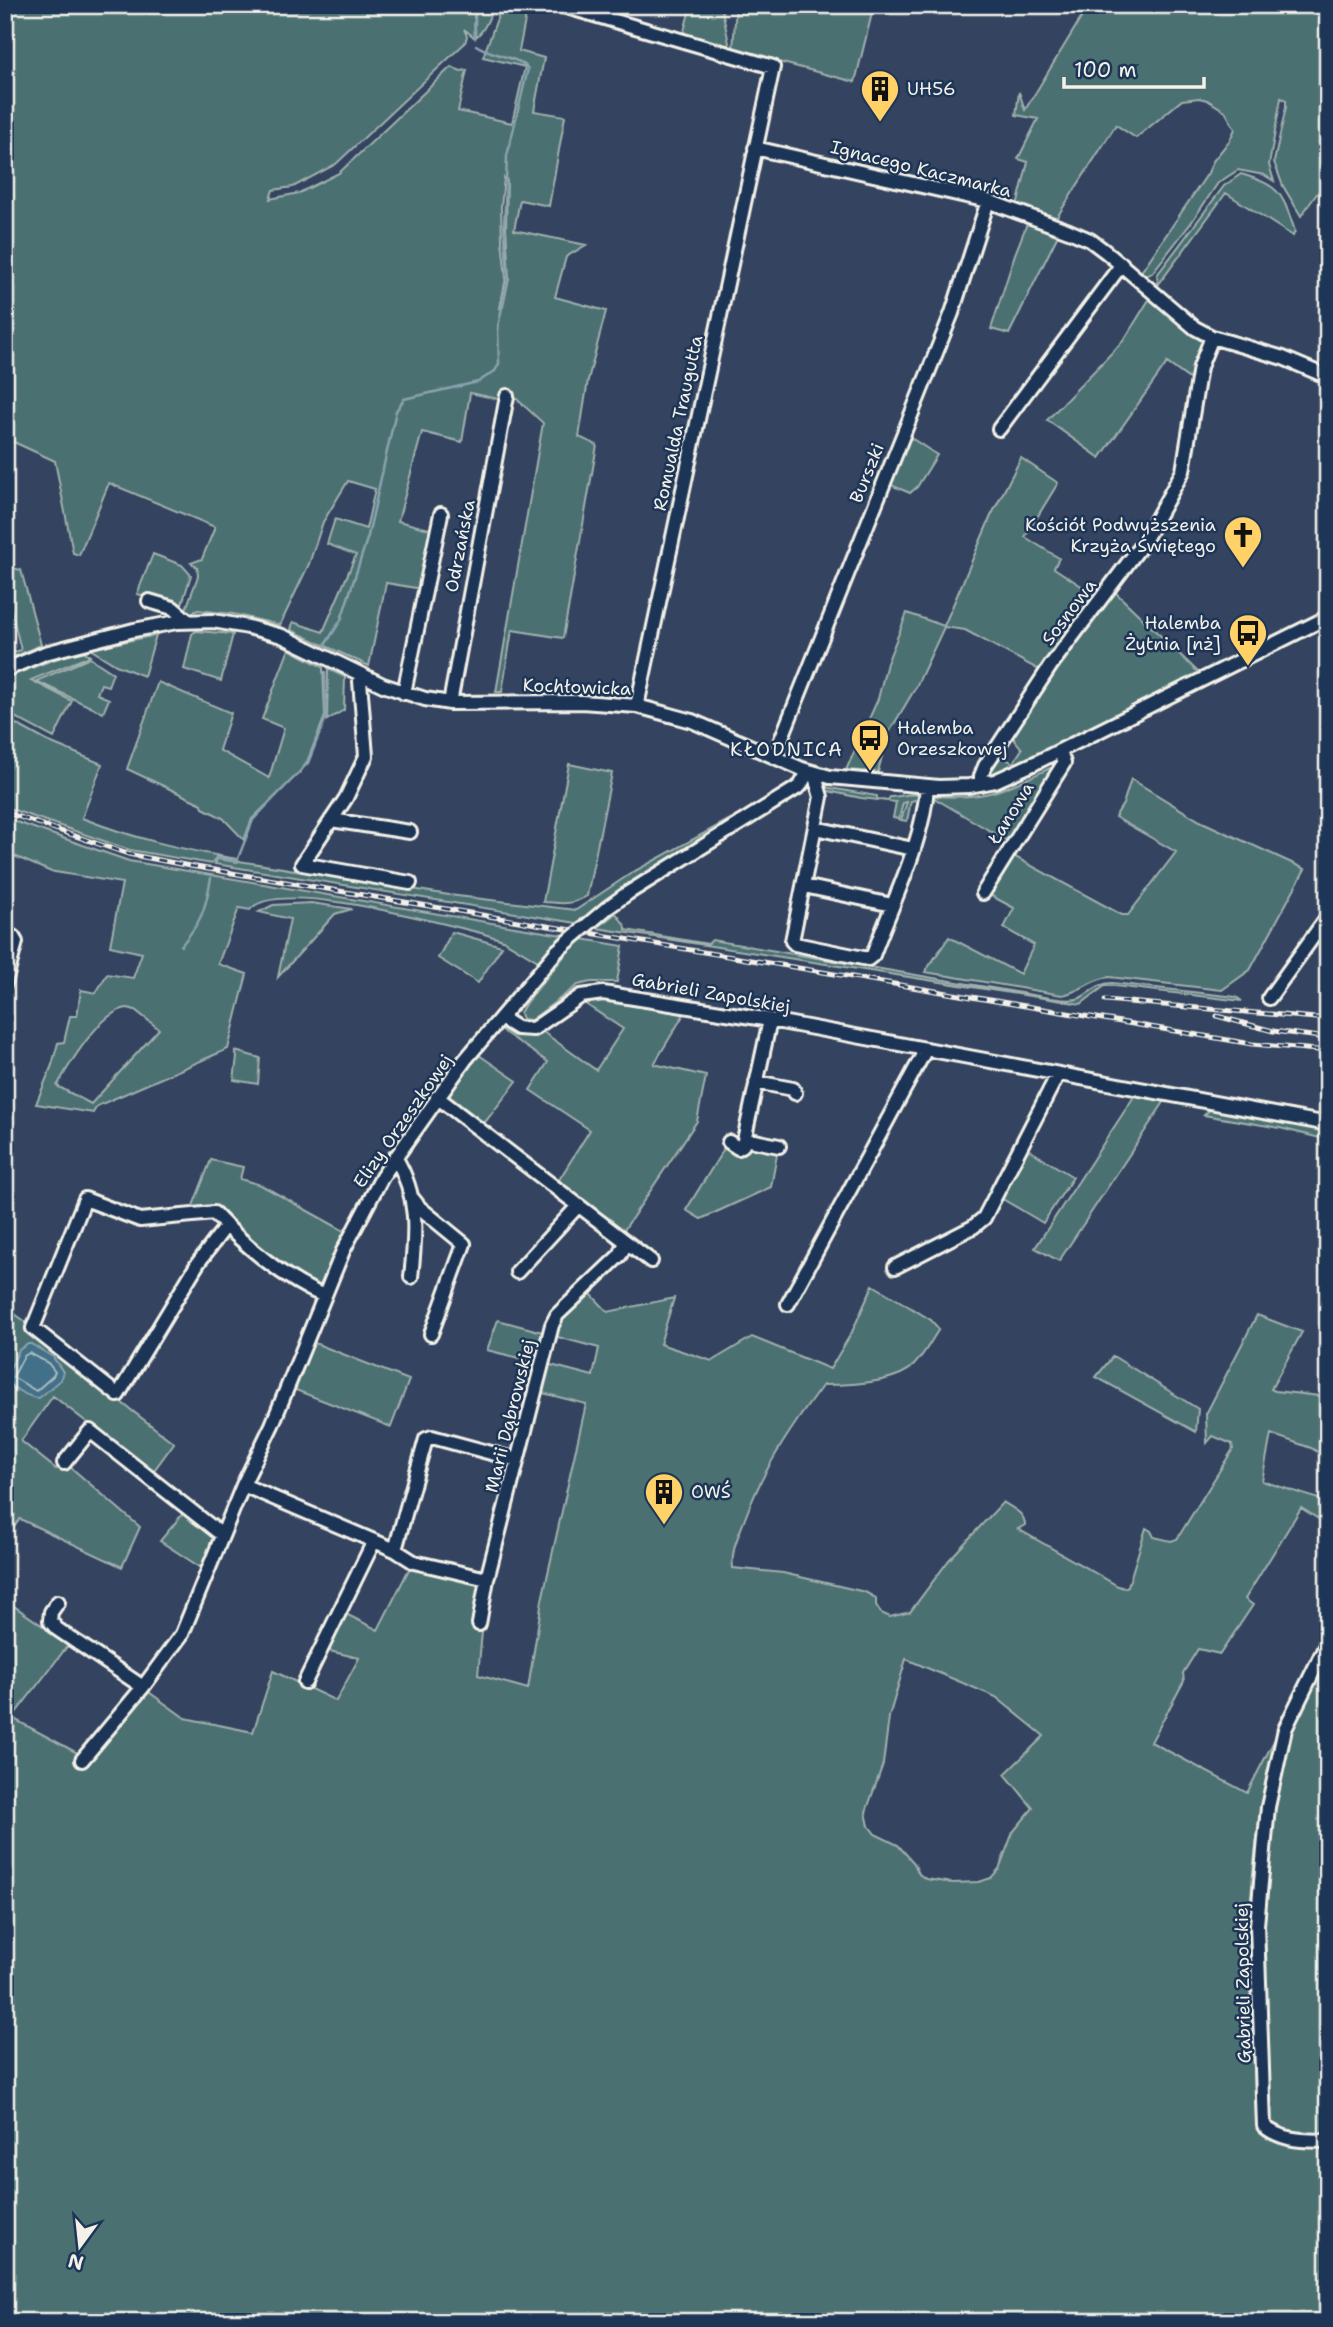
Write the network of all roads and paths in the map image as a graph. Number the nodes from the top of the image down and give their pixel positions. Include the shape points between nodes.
1 (560, 5) edge
2 (755, 148) junction
3 (988, 201) junction
4 (1122, 264) junction
5 (1212, 337) junction
6 (1328, 377) edge
7 (507, 396) dead end
8 (999, 429) dead end
9 (442, 514) dead end
10 (149, 601) dead end
11 (1328, 617) edge
12 (188, 621) junction
13 (5, 670) edge
14 (363, 675) junction
15 (404, 693) junction
16 (450, 703) junction
17 (637, 706) junction
18 (1060, 751) junction
19 (774, 757) junction
20 (811, 773) junction
21 (981, 784) junction
22 (927, 786) junction
23 (331, 820) junction
24 (815, 828) junction
25 (410, 832) dead end
26 (913, 849) junction
27 (410, 883) dead end
28 (804, 886) junction
29 (983, 893) dead end
30 (892, 905) junction
31 (1328, 916) edge
32 (5, 933) edge
33 (5, 982) edge
34 (1269, 998) dead end
35 (502, 1018) junction
36 (770, 1020) junction
37 (926, 1049) junction
38 (1058, 1074) junction
39 (756, 1082) junction
40 (795, 1093) dead end
41 (438, 1097) junction
42 (1328, 1124) edge
43 (744, 1139) junction
44 (729, 1142) dead end
45 (779, 1146) dead end
46 (396, 1157) junction
47 (413, 1199) junction
48 (578, 1206) junction
49 (226, 1226) junction
50 (626, 1243) junction
51 (651, 1261) dead end
52 (895, 1268) dead end
53 (517, 1272) dead end
54 (411, 1277) dead end
55 (324, 1296) junction
56 (788, 1304) dead end
57 (431, 1334) dead end
58 (517, 1460) junction
59 (64, 1463) dead end
60 (243, 1485) junction
61 (222, 1535) junction
62 (374, 1541) junction
63 (396, 1550) junction
64 (486, 1579) junction
65 (58, 1602) dead end
66 (479, 1624) dead end
67 (1328, 1641) edge
68 (305, 1682) dead end
69 (143, 1688) junction
70 (82, 1760) dead end
71 (1328, 2141) edge

1 - 2 street, Romualda Traugutta via 773,67
2 - 3 street, Ignacego Kaczmarka
2 - 17 street, Romualda Traugutta
3 - 4 street, Ignacego Kaczmarka via 1084,237
3 - 19 street, Burszki via 952,313
4 - 5 street, Ignacego Kaczmarka via 1195,328
4 - 8 street
5 - 6 street, Ignacego Kaczmarka
5 - 21 street, Sosnowa via 1200,367 1183,471 1143,543 1051,665 985,766
7 - 16 street, Odrzańska
9 - 15 street
10 - 12 street via 173,608
11 - 18 street, Kochłowicka
12 - 13 street, Kochłowicka via 97,638
12 - 14 street, Kochłowicka via 231,623 282,636
14 - 15 street, Kochłowicka
14 - 23 street via 366,756
15 - 16 street, Kochłowicka
16 - 17 street, Kochłowicka
17 - 19 street, Kochłowicka via 692,721
18 - 21 street, Kochłowicka
18 - 29 street, Łanowa via 1064,763
19 - 20 street, Kochłowicka
20 - 22 street, Kochłowicka
20 - 24 street via 821,797
20 - 35 street, Elizy Orzeszkowej, bridge via 800,786 607,908 557,951
21 - 22 street, Kochłowicka
22 - 26 street via 926,808
23 - 25 street
23 - 27 street via 302,864
24 - 26 street
24 - 28 street
26 - 30 street
28 - 30 street
28 - 30 street via 792,938 796,944 871,958
31 - 34 street
32 - 33 street via 16,942
35 - 36 street, Gabrieli Zapolskiej via 517,1028 533,1028 581,996 603,993
35 - 41 street, Elizy Orzeszkowej
36 - 37 street, Gabrieli Zapolskiej
36 - 39 street
37 - 38 street, Gabrieli Zapolskiej
37 - 56 street
38 - 42 street, Gabrieli Zapolskiej
38 - 52 street via 984,1218
39 - 40 street
39 - 43 street
41 - 46 street, Elizy Orzeszkowej
41 - 48 street
43 - 44 street via 741,1148
43 - 45 street
46 - 47 street
46 - 55 street, Elizy Orzeszkowej via 362,1212
47 - 54 street
47 - 57 street via 464,1244
48 - 50 street
48 - 53 street
49 - 49 street via 198,1263 118,1395 33,1328 85,1199 140,1220 214,1213
49 - 55 street via 307,1289
50 - 51 street
50 - 58 street, Marii Dąbrowskiej via 620,1255 557,1315
55 - 60 street, Elizy Orzeszkowej
58 - 63 street via 426,1439
58 - 64 street, Marii Dąbrowskiej
59 - 61 street via 90,1431
60 - 61 street, Elizy Orzeszkowej
60 - 62 street
61 - 69 street, Elizy Orzeszkowej via 182,1634
62 - 63 street
62 - 68 street
63 - 64 street via 414,1562
64 - 66 street, Marii Dąbrowskiej
65 - 69 street via 50,1620 57,1629
67 - 71 street, Gabrieli Zapolskiej via 1285,1729 1268,1807 1257,1925 1264,2126 1290,2139
69 - 70 street, Elizy Orzeszkowej

